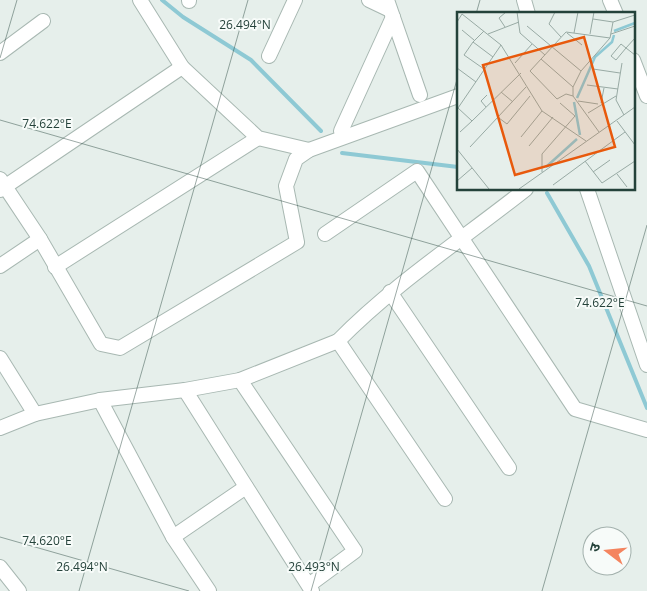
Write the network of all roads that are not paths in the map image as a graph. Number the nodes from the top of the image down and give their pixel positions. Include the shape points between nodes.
1 (140, 0) edge
2 (295, 0) edge
3 (369, 0) edge
4 (610, 0) edge
5 (390, 9) edge
6 (615, 12) edge
7 (43, 21) dead end
8 (0, 52) edge
9 (269, 56) dead end
10 (634, 63) edge
11 (182, 67) junction
12 (420, 95) dead end
13 (457, 96) edge
14 (647, 96) edge
15 (342, 131) dead end
16 (258, 138) junction
17 (309, 150) junction
18 (2, 185) edge
19 (525, 190) edge
20 (587, 190) edge
21 (325, 234) dead end
22 (464, 238) junction
23 (40, 240) junction
24 (0, 266) edge
25 (55, 267) junction
26 (390, 292) junction
27 (338, 341) junction
28 (0, 358) edge
29 (647, 365) edge
30 (240, 380) junction
31 (185, 390) junction
32 (100, 400) junction
33 (35, 414) junction
34 (0, 428) edge
35 (647, 430) edge
36 (510, 468) dead end
37 (246, 487) junction
38 (445, 499) dead end
39 (173, 537) junction
40 (0, 567) edge
41 (310, 588) edge
42 (19, 591) edge
43 (209, 591) edge

1 - 11 street
2 - 9 street
3 - 5 street
4 - 6 street
5 - 12 street
5 - 15 street
7 - 8 street
10 - 14 street
11 - 16 street
11 - 18 street
13 - 17 street
16 - 17 street
16 - 25 street
17 - 25 street via 296,159 286,186 297,242 120,348 101,344
18 - 23 street
19 - 22 street
20 - 29 street
21 - 22 street via 417,171
22 - 26 street
22 - 35 street via 575,409
23 - 24 street
23 - 25 street
26 - 27 street
26 - 36 street
27 - 30 street
27 - 38 street
28 - 33 street
30 - 31 street
30 - 41 street via 355,551
31 - 32 street
31 - 37 street
32 - 33 street
32 - 39 street
33 - 34 street
37 - 39 street
37 - 41 street
39 - 43 street
40 - 42 street

